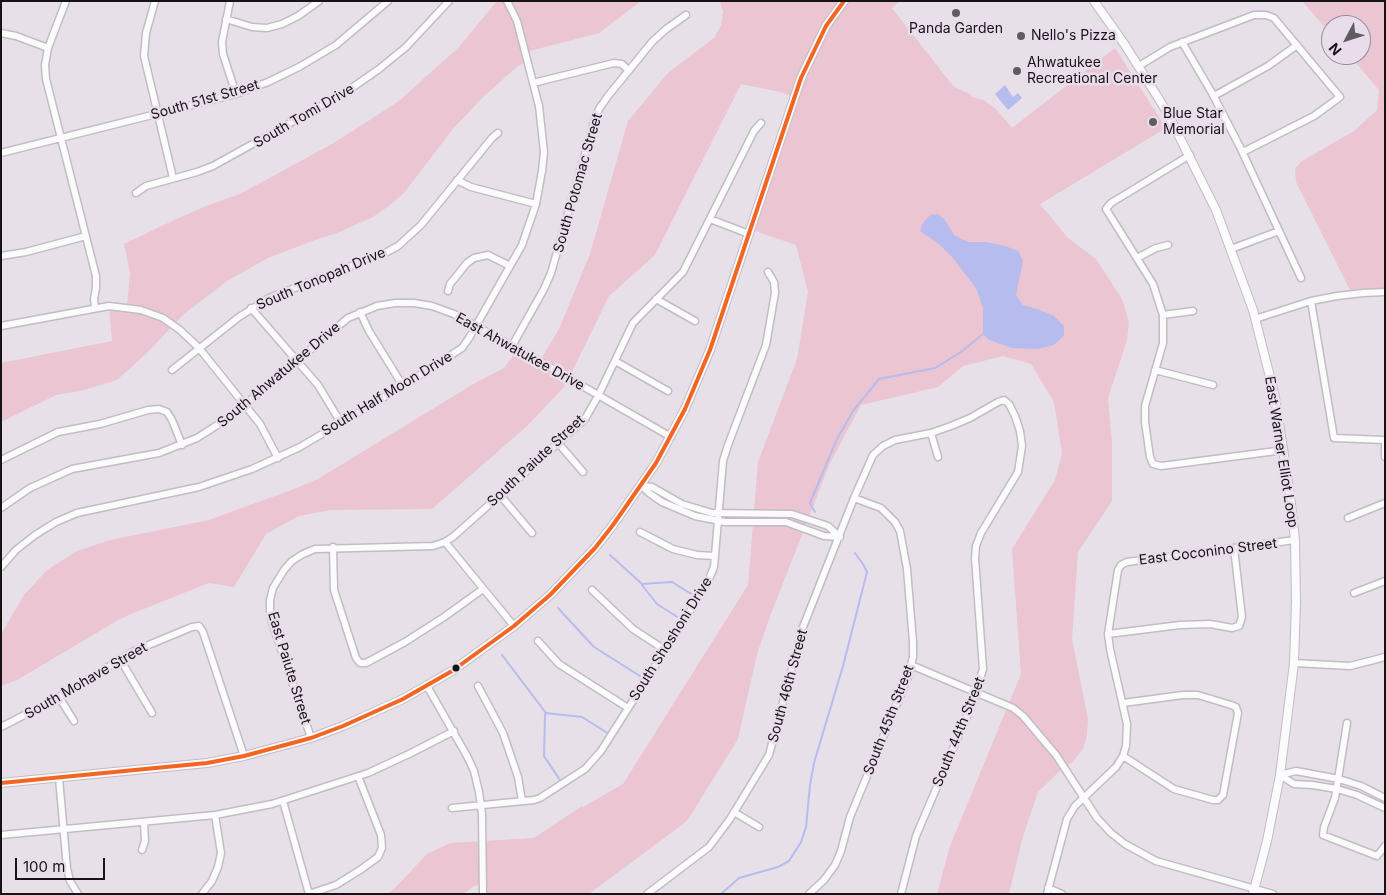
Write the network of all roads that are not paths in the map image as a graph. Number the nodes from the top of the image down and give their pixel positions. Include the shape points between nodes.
1 (66, 1) edge
2 (155, 1) edge
3 (230, 1) edge
4 (319, 1) edge
5 (388, 1) edge
6 (449, 1) edge
7 (507, 1) edge
8 (844, 1) edge
9 (1094, 1) edge
10 (686, 15) dead end
11 (226, 20) junction
12 (1, 33) edge
13 (1182, 42) junction
14 (1297, 45) junction
15 (48, 48) junction
16 (1139, 66) junction
17 (628, 70) junction
18 (533, 83) junction
19 (236, 94) junction
20 (1214, 96) junction
21 (157, 115) junction
22 (761, 123) dead end
23 (498, 133) dead end
24 (62, 138) junction
25 (1243, 152) junction
26 (1, 153) edge
27 (1190, 155) junction
28 (173, 178) junction
29 (457, 180) junction
30 (136, 193) dead end
31 (536, 204) junction
32 (710, 219) junction
33 (1279, 231) junction
34 (748, 234) junction
35 (86, 236) junction
36 (1168, 245) dead end
37 (1231, 249) junction
38 (1, 256) edge
39 (1138, 258) junction
40 (510, 266) junction
41 (768, 272) dead end
42 (1301, 278) dead end
43 (448, 291) dead end
44 (1385, 292) edge
45 (656, 299) junction
46 (1311, 301) junction
47 (95, 308) junction
48 (252, 308) junction
49 (360, 312) junction
50 (1193, 312) dead end
51 (1163, 315) junction
52 (1255, 319) junction
53 (695, 321) dead end
54 (1, 326) edge
55 (476, 326) junction
56 (512, 346) junction
57 (199, 348) junction
58 (297, 361) junction
59 (615, 361) junction
60 (172, 370) dead end
61 (1155, 370) junction
62 (1213, 385) dead end
63 (403, 386) junction
64 (668, 391) dead end
65 (598, 396) junction
66 (246, 405) junction
67 (341, 422) junction
68 (931, 433) junction
69 (671, 437) junction
70 (1385, 442) edge
71 (559, 444) junction
72 (182, 445) junction
73 (1284, 450) junction
74 (938, 457) dead end
75 (1385, 457) edge
76 (278, 458) junction
77 (1, 460) edge
78 (583, 472) dead end
79 (642, 486) junction
80 (500, 495) junction
81 (854, 498) junction
82 (1385, 503) edge
83 (1, 508) edge
84 (719, 517) junction
85 (1348, 518) dead end
86 (640, 532) dead end
87 (532, 533) dead end
88 (840, 537) junction
89 (1295, 540) junction
90 (445, 542) junction
91 (333, 547) junction
92 (1234, 548) junction
93 (715, 556) junction
94 (1, 568) edge
95 (284, 570) joint
96 (1385, 581) edge
97 (483, 588) junction
98 (592, 590) dead end
99 (1354, 592) dead end
100 (514, 626) junction
101 (1108, 634) junction
102 (538, 641) dead end
103 (665, 650) junction
104 (1385, 656) edge
105 (120, 659) junction
106 (1294, 663) junction
107 (911, 665) junction
108 (428, 686) junction
109 (478, 686) dead end
110 (976, 693) junction
111 (59, 697) junction
112 (1123, 703) junction
113 (628, 708) junction
114 (152, 713) dead end
115 (74, 721) dead end
116 (1347, 723) dead end
117 (1, 727) edge
118 (454, 731) junction
119 (311, 738) junction
120 (244, 756) junction
121 (1122, 756) junction
122 (1280, 775) junction
123 (358, 776) junction
124 (59, 778) junction
125 (1, 783) edge
126 (1338, 784) junction
127 (1084, 797) junction
128 (1385, 798) edge
129 (283, 801) junction
130 (522, 801) junction
131 (481, 804) junction
132 (452, 808) dead end
133 (1385, 808) edge
134 (734, 812) junction
135 (215, 815) junction
136 (144, 822) junction
137 (759, 827) dead end
138 (63, 829) junction
139 (1, 835) edge
140 (1385, 846) edge
141 (142, 850) dead end
142 (1048, 891) edge
143 (1254, 891) edge
144 (78, 894) edge
145 (202, 894) edge
146 (309, 894) edge
147 (483, 894) edge
148 (647, 894) edge
149 (809, 894) edge
150 (900, 894) edge
151 (1062, 894) edge
152 (1273, 894) edge

1 - 15 street
2 - 21 street via 144,56
3 - 11 street
4 - 11 street via 298,16 267,28
5 - 19 street, South 51st Street via 336,45 292,71
6 - 28 street, South Tomi Drive via 406,47 346,92 229,158 198,172
7 - 18 street, South Half Moon Drive via 517,21
8 - 34 main road via 826,26 804,71
9 - 16 main road, East Warner Elliot Loop
10 - 17 street, South Potomac Street via 652,42
11 - 19 street via 223,54
12 - 15 street
13 - 14 street via 1254,15 1266,15 1274,18
13 - 16 street
13 - 20 street
14 - 20 street via 1268,66
14 - 25 street via 1340,98 1314,116
15 - 24 street via 46,79
16 - 27 main road, East Warner Elliot Loop
17 - 18 street via 614,62
17 - 56 street, South Potomac Street via 608,96 594,122 551,273
18 - 31 street, South Half Moon Drive via 544,152
19 - 21 street, South 51st Street
20 - 25 street
21 - 24 street, South 51st Street
21 - 28 street
22 - 32 street, South Paiute Street
23 - 29 street, South Tonopah Drive
24 - 26 street, South 51st Street
24 - 35 street
25 - 33 street
27 - 37 main road, East Warner Elliot Loop
27 - 39 street via 1106,209
28 - 30 street, South Tomi Drive via 146,186
29 - 31 street via 471,187
29 - 48 street, South Tonopah Drive via 421,225 398,246 269,298
31 - 40 street, South Half Moon Drive via 528,232
32 - 34 street
32 - 45 street, South Paiute Street via 683,272
33 - 37 street
33 - 42 street
34 - 69 main road via 710,350
35 - 38 street
35 - 47 street via 96,276
36 - 39 street
37 - 52 main road, East Warner Elliot Loop
39 - 51 street via 1153,284
40 - 43 street via 495,257 481,255 467,263
40 - 55 street, South Half Moon Drive
41 - 84 street, South Shoshoni Drive via 774,282 775,293 766,345 723,461
44 - 46 street
45 - 53 street
45 - 59 street, South Paiute Street via 633,323
46 - 52 street
46 - 70 street via 1334,438
47 - 54 street
47 - 57 street via 109,306 141,310 174,325
48 - 57 street, South Tonopah Drive
48 - 58 street
49 - 55 street, East Ahwatukee Drive via 394,303 414,303 454,314
49 - 58 street, South Ahwatukee Drive via 337,326
49 - 63 street
50 - 51 street
51 - 61 street via 1163,343
52 - 73 main road, East Warner Elliot Loop via 1275,397
55 - 56 street, East Ahwatukee Drive
55 - 63 street, South Half Moon Drive via 462,348
56 - 65 street, East Ahwatukee Drive
57 - 60 street, South Tonopah Drive
57 - 66 street
58 - 66 street, South Ahwatukee Drive
58 - 67 street via 318,384
59 - 64 street
59 - 65 street, South Paiute Street
61 - 62 street
61 - 73 street via 1145,406 1153,464 1162,466
63 - 67 street, South Half Moon Drive
65 - 69 street, East Ahwatukee Drive
65 - 71 street, South Paiute Street via 585,420
66 - 72 street, South Ahwatukee Drive via 215,428
66 - 76 street
67 - 76 street, South Half Moon Drive
68 - 74 street
68 - 81 street, South 46th Street via 895,440 883,446 874,455
68 - 110 street, South 44th Street via 1004,400 1009,404 1020,431 1022,446 1018,472 976,546 983,669
69 - 79 main road
70 - 75 street
71 - 78 street
71 - 80 street, South Paiute Street
72 - 77 street via 167,412 159,409 58,432
72 - 83 street, South Ahwatukee Drive via 72,469 30,488
73 - 89 main road, East Warner Elliot Loop
76 - 94 street, South Half Moon Drive via 199,487 78,512 35,535
79 - 84 street via 652,487 667,497
79 - 100 main road via 595,548 550,595
80 - 87 street
80 - 90 street, South Paiute Street
81 - 88 street, South 46th Street
81 - 107 street, South 45th Street via 881,508 900,531 907,569 913,642
82 - 85 street
84 - 88 street via 786,522 824,536
84 - 88 street via 762,512 792,514 828,526
84 - 93 street, South Shoshoni Drive
86 - 93 street via 673,549
88 - 134 street, South 46th Street via 803,627 769,755
89 - 92 street, East Coconino Street
89 - 106 main road, East Warner Elliot Loop
90 - 91 street, South Paiute Street via 433,546
90 - 97 street
91 - 95 street, South Paiute Street via 303,554
91 - 97 street via 334,590 360,663 366,663 405,642
92 - 101 street, East Coconino Street via 1121,565
92 - 101 street via 1242,617 1239,626 1188,624
93 - 103 street, South Shoshoni Drive via 712,575
95 - 119 street, East Paiute Street via 274,588 270,611
96 - 99 street
97 - 100 street
98 - 103 street via 633,629
100 - 108 main road
101 - 112 street
102 - 113 street via 558,664
103 - 113 street, South Shoshoni Drive
104 - 106 street via 1350,666
105 - 111 street, South Mohave Street
105 - 114 street
105 - 120 street, South Mohave Street via 154,642 199,626
106 - 122 main road, East Warner Elliot Loop
107 - 110 street
107 - 149 street, South 45th Street via 850,817 841,852 824,880
108 - 118 street
108 - 119 main road
109 - 130 street via 504,733
110 - 127 street via 1013,708 1023,716 1056,755
110 - 150 street, South 44th Street via 916,836
111 - 115 street
111 - 117 street, South Mohave Street
112 - 121 street via 1127,736
112 - 121 street via 1198,695 1231,704 1238,712 1224,795 1218,800 1174,789
113 - 130 street, South Shoshoni Drive via 602,751 586,770 540,798
116 - 126 street
118 - 123 street
118 - 131 street via 474,771
119 - 120 main road
120 - 124 main road via 199,764
121 - 127 street via 1108,776
122 - 126 street via 1296,771
122 - 126 street via 1294,784
122 - 143 main road, East Warner Elliot Loop
123 - 129 street
123 - 146 street via 381,835 382,848 378,857 360,870 336,885
124 - 125 main road
124 - 138 street
126 - 128 street via 1361,786
126 - 133 street
126 - 140 street via 1323,835 1377,856
127 - 142 street via 1067,819
127 - 143 street via 1111,833 1141,854
129 - 135 street
129 - 146 street
130 - 131 street, South Shoshoni Drive
131 - 132 street, South Shoshoni Drive
131 - 147 street
134 - 137 street
134 - 148 street, South 46th Street via 709,848
135 - 136 street
135 - 145 street via 220,853 218,868
136 - 138 street
136 - 141 street
138 - 139 street
138 - 144 street via 67,868
142 - 151 street
143 - 152 street

